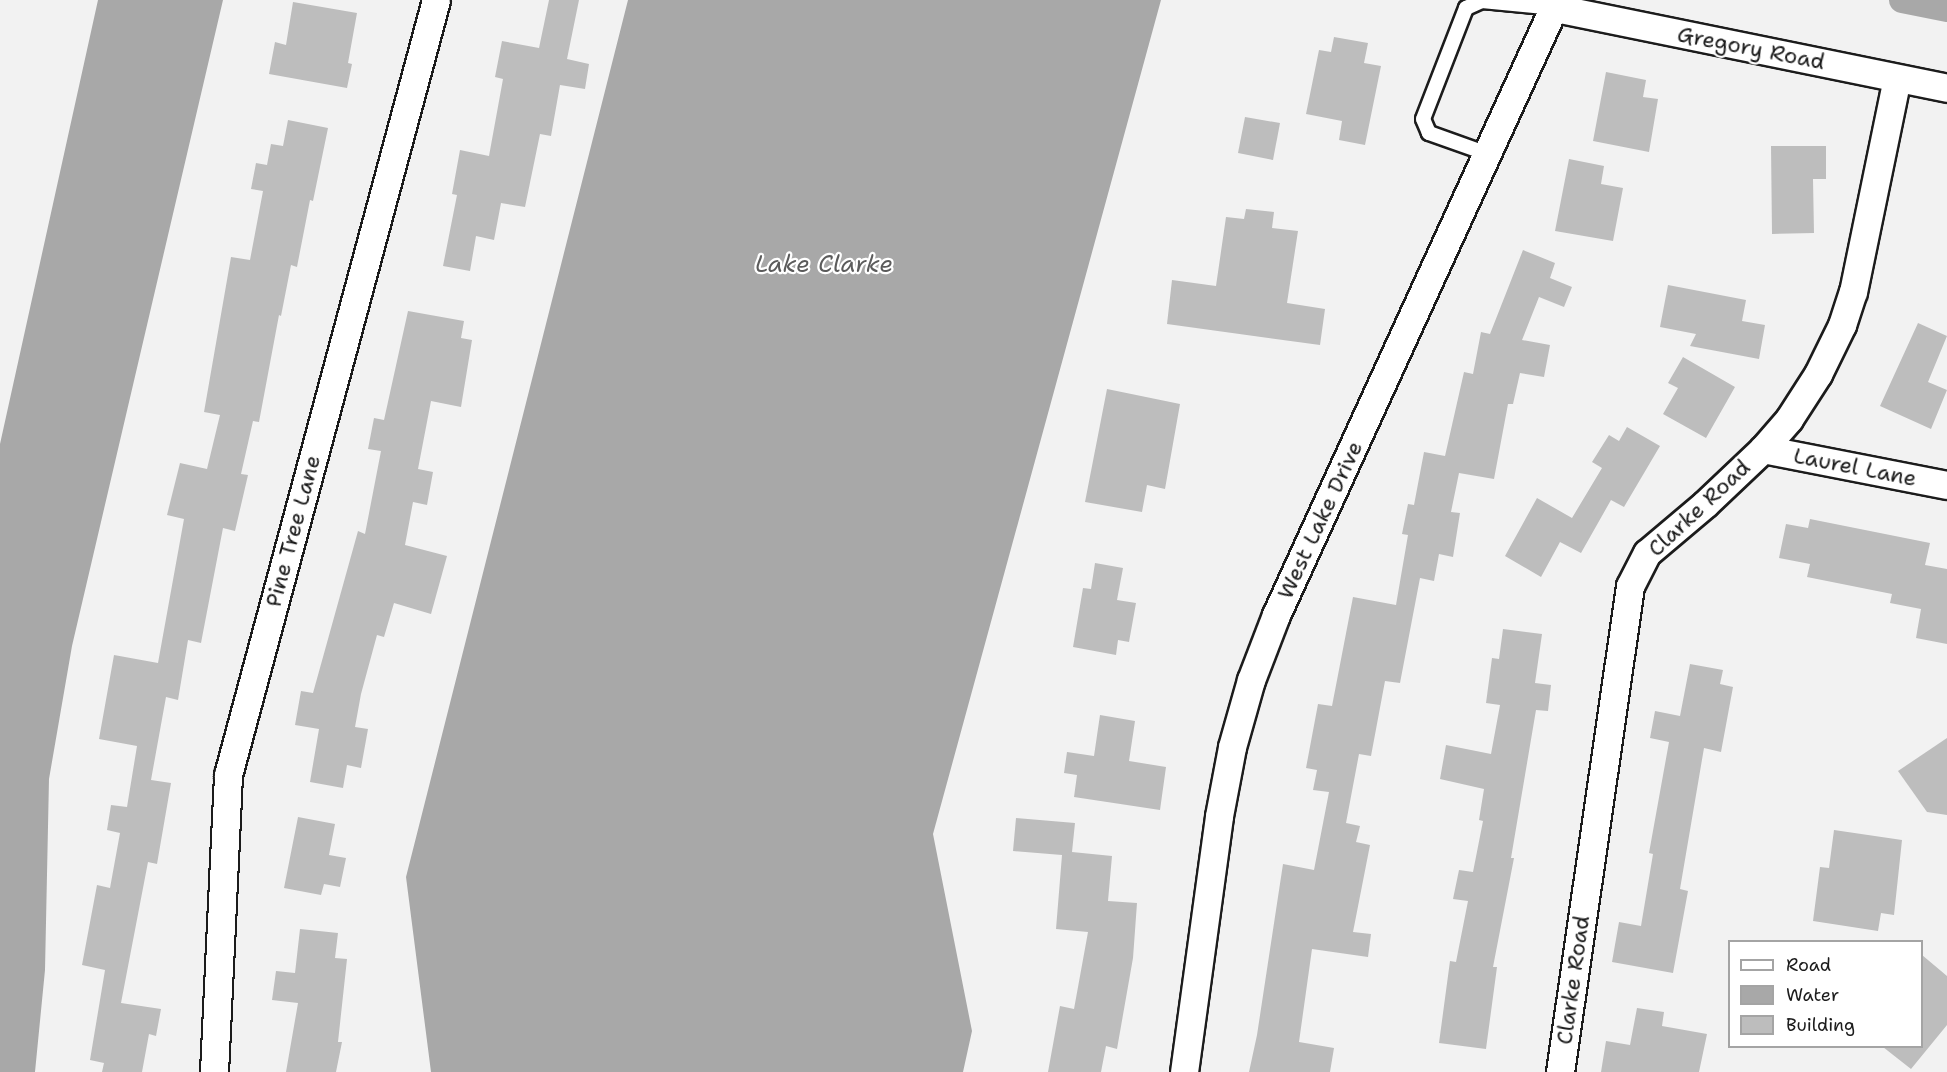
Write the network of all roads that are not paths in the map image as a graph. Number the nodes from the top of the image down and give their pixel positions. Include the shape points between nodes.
1 (436, 0) edge
2 (1556, 4) edge
3 (1897, 78) junction
4 (1947, 88) edge
5 (1488, 154) junction
6 (1763, 449) junction
7 (1947, 485) edge
8 (214, 1072) edge
9 (1184, 1072) edge
10 (1560, 1072) edge

1 - 8 street, Pine Tree Lane via 228,775
2 - 3 street, Gregory Road
2 - 5 street, West Lake Drive
2 - 5 lane via 1482,1 1466,8 1423,119 1429,133
3 - 4 street, Gregory Road
3 - 6 street, Clarke Road via 1862,257 1842,326 1818,374
5 - 9 street, West Lake Drive via 1276,615 1251,680 1232,747 1219,816
6 - 7 street, Laurel Lane
6 - 10 street, Clarke Road via 1647,553 1630,586

